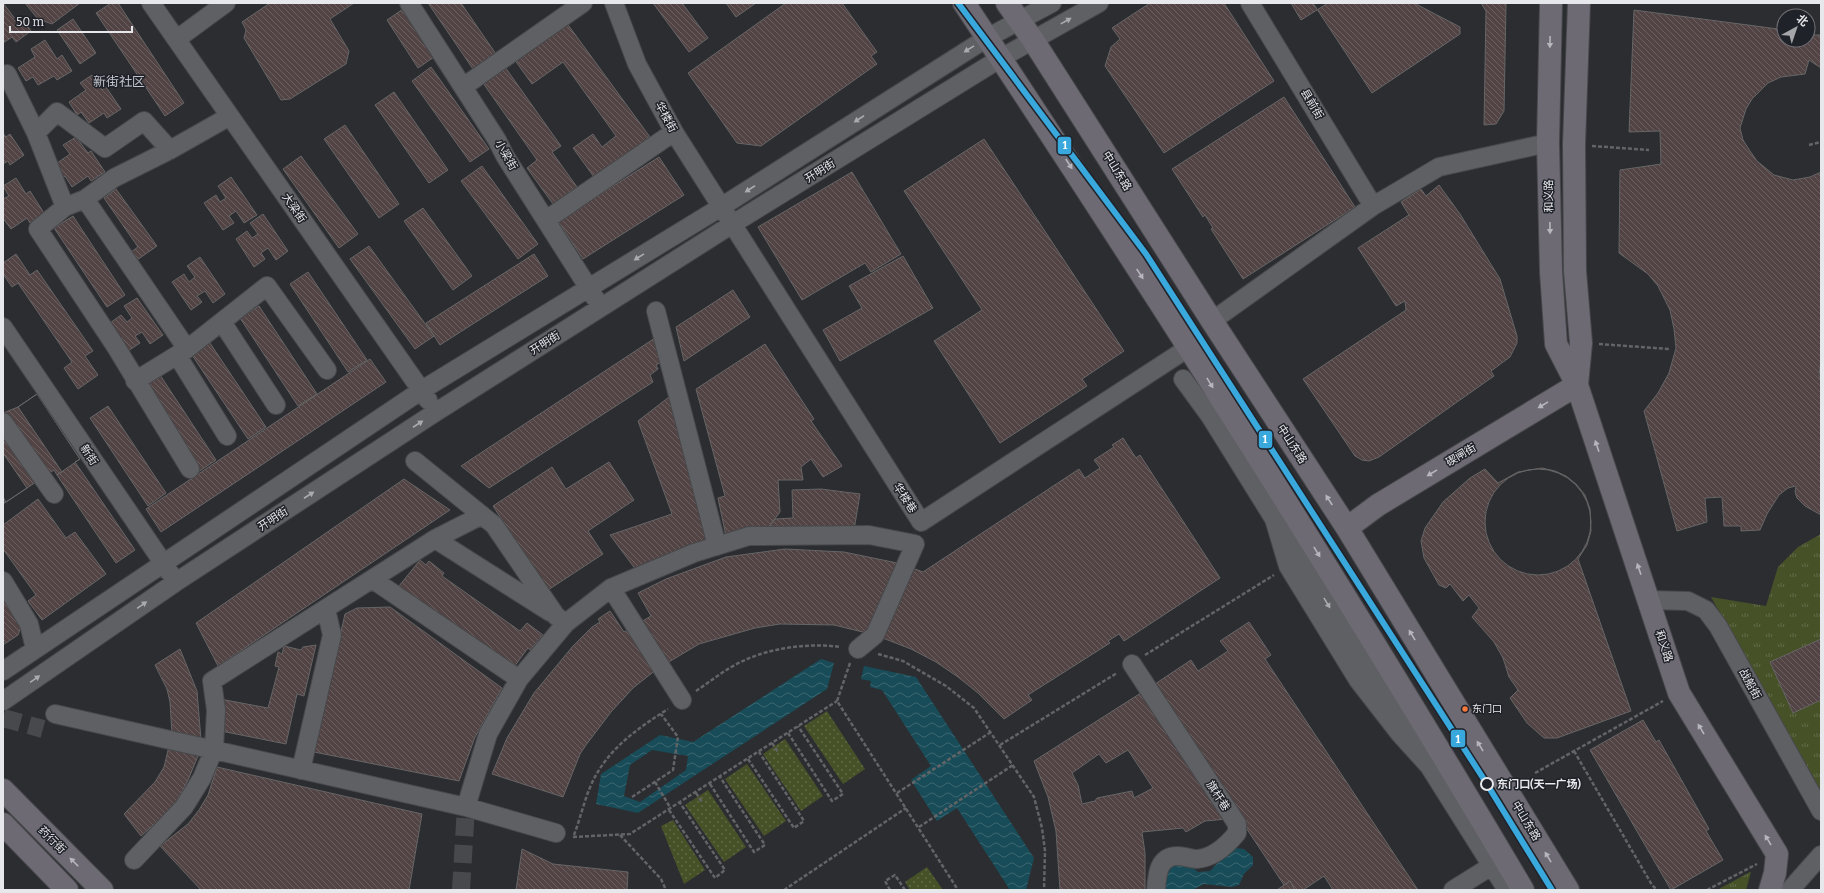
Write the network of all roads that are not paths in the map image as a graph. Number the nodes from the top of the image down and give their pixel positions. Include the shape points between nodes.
1 (151, 3) edge
2 (226, 3) edge
3 (409, 3) edge
4 (583, 3) edge
5 (614, 3) edge
6 (964, 3) edge
7 (1007, 3) edge
8 (1052, 3) edge
9 (1099, 3) edge
10 (1250, 3) edge
11 (1551, 3) edge
12 (1579, 3) edge
13 (1020, 21) junction
14 (987, 38) junction
15 (177, 39) junction
16 (1033, 40) junction
17 (1001, 58) junction
18 (7, 74) dead end
19 (464, 87) junction
20 (230, 116) junction
21 (674, 132) junction
22 (36, 133) junction
23 (1548, 143) junction
24 (170, 150) junction
25 (85, 199) junction
26 (1373, 206) junction
27 (65, 207) junction
28 (721, 207) junction
29 (546, 220) junction
30 (731, 225) junction
31 (589, 288) junction
32 (602, 308) junction
33 (656, 311) dead end
34 (1212, 321) junction
35 (222, 322) junction
36 (4, 333) edge
37 (1188, 348) junction
38 (182, 352) junction
39 (327, 370) dead end
40 (1183, 378) dead end
41 (135, 381) junction
42 (1576, 385) junction
43 (422, 390) junction
44 (276, 404) dead end
45 (436, 412) junction
46 (3, 422) edge
47 (227, 436) dead end
48 (415, 461) dead end
49 (190, 470) dead end
50 (54, 494) dead end
51 (482, 515) junction
52 (1347, 528) junction
53 (435, 539) junction
54 (717, 546) junction
55 (163, 564) junction
56 (372, 579) junction
57 (3, 581) edge
58 (176, 582) junction
59 (611, 588) junction
60 (1649, 600) junction
61 (326, 609) junction
62 (561, 619) junction
63 (35, 649) junction
64 (858, 649) road end
65 (1132, 664) dead end
66 (3, 671) edge
67 (518, 679) junction
68 (682, 700) road end
69 (3, 701) edge
70 (55, 714) tunnel mouth
71 (214, 749) junction
72 (301, 770) junction
73 (3, 790) edge
74 (466, 807) junction
75 (1821, 811) edge
76 (3, 824) edge
77 (565, 835) road end
78 (1821, 855) edge
79 (134, 860) dead end
80 (1493, 865) junction
81 (66, 890) edge
82 (102, 890) edge
83 (1156, 890) edge
84 (1453, 890) edge
85 (1507, 890) edge
86 (1522, 890) edge
87 (1568, 890) edge
88 (1770, 890) edge
89 (1790, 890) edge

1 - 15 street, 大梁街
2 - 15 street
3 - 19 street, 小梁街
4 - 19 street
5 - 21 street, 华楼街 via 637,64
6 - 14 main road
7 - 13 main road, 中山东路
8 - 13 street, 开明街
16 -> 9 street, 开明街
10 - 26 street, 县前街
11 -> 23 main road, 和义路
12 - 42 main road, 和义路 via 1574,144 1575,271 1581,343
13 - 14 street, 开明街
13 - 16 main road, 中山东路
14 - 17 main road
14 -> 28 street, 开明街
15 - 20 street, 大梁街
16 - 17 street, 开明街
16 - 34 main road, 中山东路
17 - 30 street, 开明街
17 -> 37 main road
18 - 22 street
19 - 29 street, 小梁街
20 - 24 street
20 - 43 street, 大梁街
21 - 28 street, 华楼街
21 - 29 street
22 - 24 street via 57,112 105,148 144,121
22 - 27 street
23 - 26 street via 1439,167
23 -> 42 main road, 和义路 via 1551,272 1556,344
24 - 25 street via 114,178
25 - 27 street
25 - 38 street
26 - 34 street
27 - 41 street via 38,229 116,346
28 - 30 street, 华楼街
28 -> 31 street, 开明街
29 - 31 street, 小梁街
30 - 32 street, 开明街
30 - 37 street, 华楼巷 via 921,522
31 - 32 street, 小梁街
31 - 43 street, 开明街
32 - 45 street, 开明街
33 - 54 street
52 -> 34 main road, 中山东路
35 - 38 street
35 - 39 street via 267,286
35 - 44 street
36 - 55 street, 新街
37 -> 86 main road via 1442,754
38 - 41 street
38 - 47 street
40 - 80 street via 1210,416 1274,519 1288,566 1354,673 1400,734 1429,766
41 - 49 street
42 -> 52 main road, 碶闸街 via 1378,505
60 -> 42 main road, 和义路
43 - 45 street, 大梁街
43 - 55 street, 开明街
58 -> 45 street, 开明街
46 - 50 street
48 - 51 street
51 - 53 street
51 - 62 street via 494,525
87 -> 52 main road, 中山东路
53 - 56 street
53 - 62 street
54 - 59 street via 665,564
54 - 64 street via 749,536 869,535 915,544 875,635
55 - 58 street, 新街
55 - 63 street, 开明街
56 - 61 street
56 - 67 street
57 - 63 street via 29,624
69 -> 58 street, 开明街
59 - 62 street
59 - 68 street
60 - 75 street, 战船街 via 1688,601 1706,610 1718,626
88 -> 60 main road, 和义路 via 1776,854 1679,693
61 - 71 street via 212,681 216,710
61 - 72 street via 332,635
62 - 67 street
63 - 66 street, 开明街
65 - 83 street, 旗杆巷 via 1237,824 1237,833 1230,842 1212,855 1197,859 1177,856 1165,860 1158,869
67 - 74 street via 488,734
70 - 71 street
71 - 72 street
71 - 79 street via 202,778 184,807
72 - 74 street
82 -> 73 main road, 药行街
74 - 77 street
76 - 81 main road
78 - 89 street
80 - 84 street
80 - 85 street

